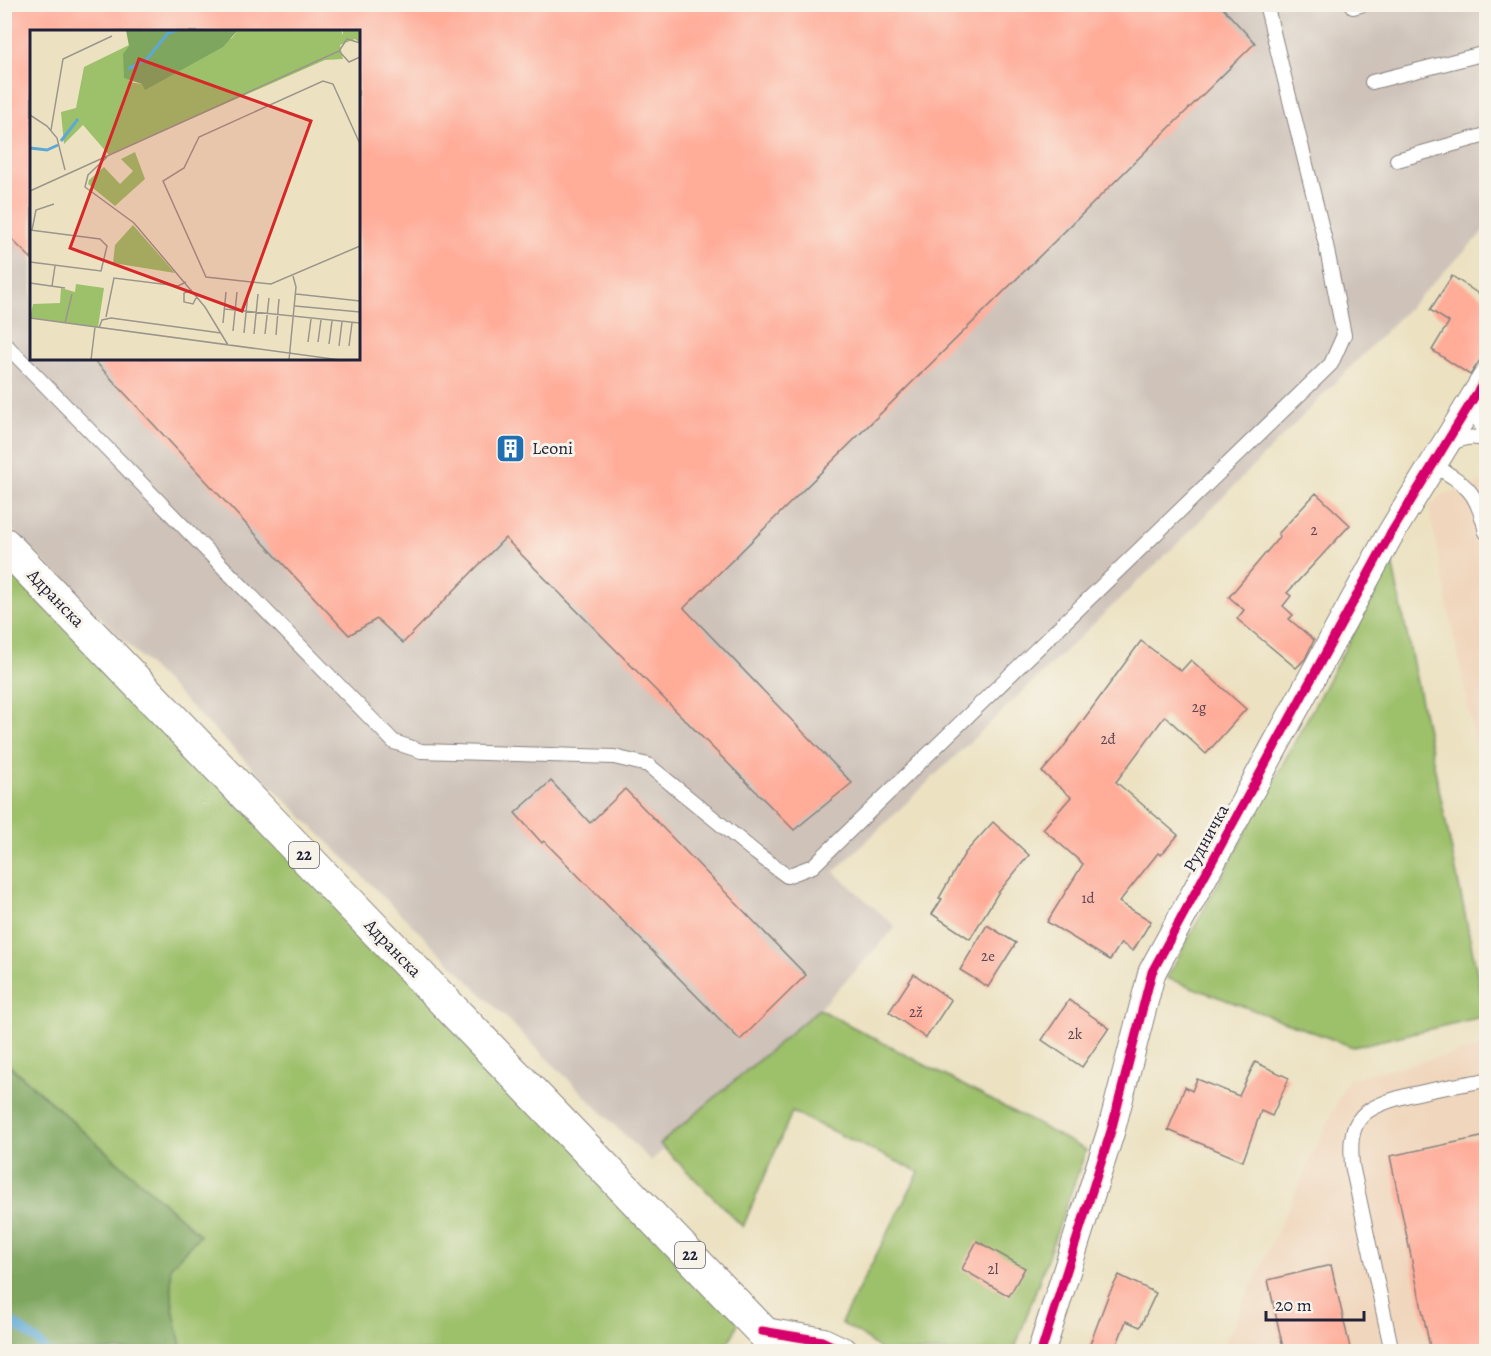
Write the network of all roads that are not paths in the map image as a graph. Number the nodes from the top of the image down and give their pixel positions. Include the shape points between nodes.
1 (1266, 4) edge
2 (1486, 53) edge
3 (1372, 82) dead end
4 (1486, 135) edge
5 (1397, 160) dead end
6 (4, 343) edge
7 (1480, 389) edge
8 (1486, 434) edge
9 (1486, 440) edge
10 (1438, 457) junction
11 (1486, 532) edge
12 (4, 544) edge
13 (1486, 1080) edge
14 (772, 1341) edge
15 (845, 1352) edge
16 (1041, 1352) edge
17 (1392, 1352) edge

1 - 6 lane via 1326,244 1344,335 1331,364 813,866 788,876 648,765 614,757 421,751 394,742
2 - 3 lane
4 - 5 lane
7 - 8 lane via 1476,415
7 - 10 street, Рудничка
9 - 10 lane via 1461,438
10 - 11 lane via 1473,493
10 - 16 street, Рудничка via 1388,538 1152,972 1111,1131
12 - 14 main road, Адранска / 22
13 - 17 lane via 1379,1105 1361,1117 1351,1138 1352,1165
14 - 15 street via 822,1341

